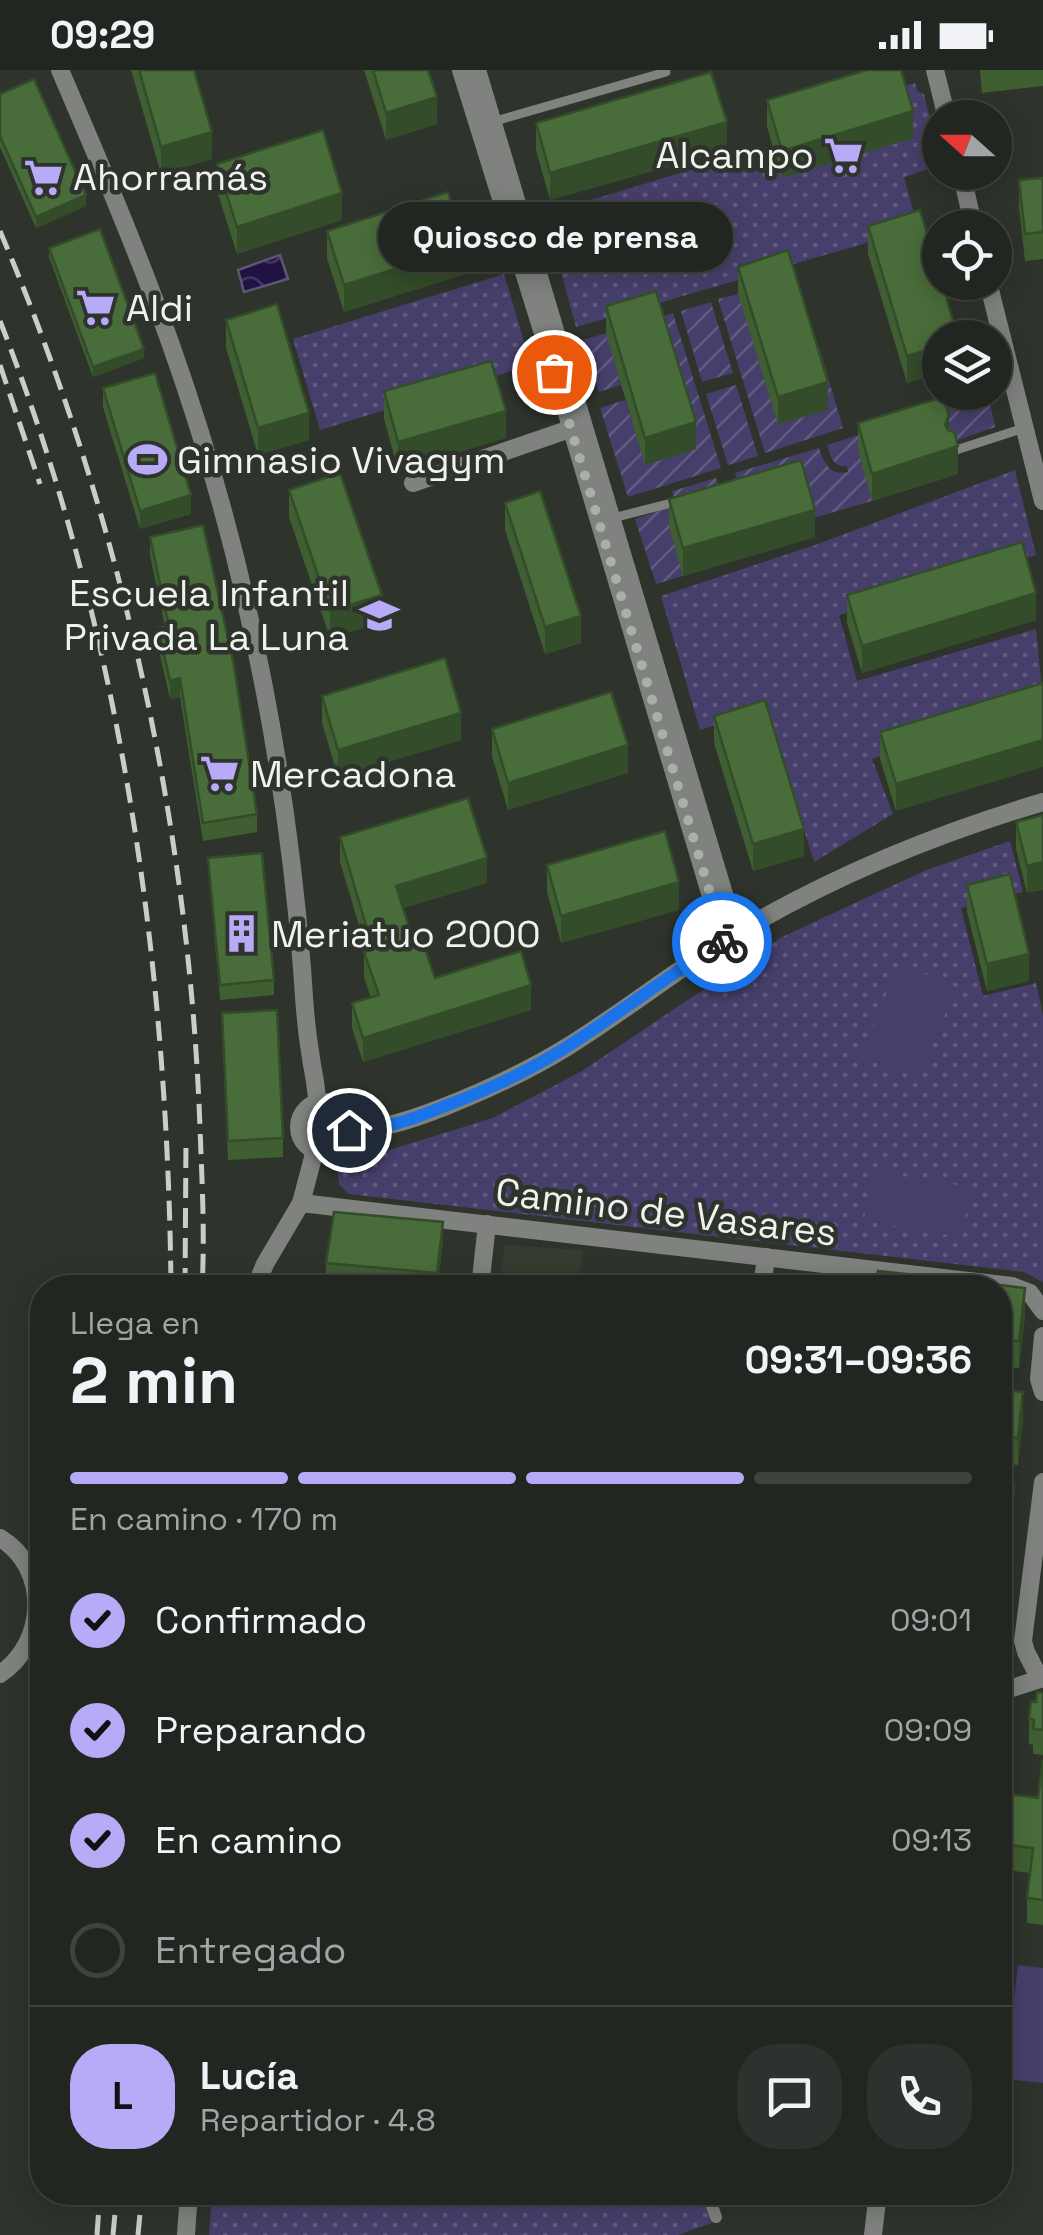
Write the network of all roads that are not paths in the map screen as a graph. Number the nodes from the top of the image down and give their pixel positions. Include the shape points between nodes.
1 (60, 70) edge
2 (461, 70) edge
3 (477, 70) edge
4 (935, 70) edge
5 (666, 72) edge
6 (942, 100) edge
7 (492, 122) junction
8 (992, 300) edge
9 (1024, 428) junction
10 (570, 429) junction
11 (953, 451) edge
12 (413, 483) dead end
13 (1043, 501) edge
14 (674, 502) edge
15 (613, 518) junction
16 (1043, 802) edge
17 (730, 937) junction
18 (317, 1103) junction
19 (349, 1130) junction
20 (315, 1150) junction
21 (301, 1203) junction
22 (488, 1224) junction
23 (766, 1257) junction
24 (260, 1275) edge
25 (482, 1275) edge
26 (764, 1275) edge
27 (925, 1275) edge
28 (1012, 1288) edge
29 (1043, 1311) edge
30 (1043, 1336) edge
31 (1043, 1392) edge
32 (1043, 1482) edge
33 (0, 1538) edge
34 (30, 1571) edge
35 (30, 1640) edge
36 (0, 1674) edge
37 (1042, 1679) edge
38 (1012, 1688) edge
39 (189, 2205) edge
40 (712, 2205) edge
41 (877, 2205) edge
42 (716, 2217) dead end
43 (186, 2235) edge
44 (874, 2235) edge

1 - 18 street via 170,343 232,548 286,816
2 - 10 street
3 - 7 street
4 - 6 street
5 - 7 lane
7 - 15 street
8 - 9 street
9 - 11 lane
9 - 13 street
10 - 12 street
10 - 17 street
14 - 15 lane
15 - 17 street
16 - 17 street via 883,858
17 - 19 street via 520,1074 424,1115
18 - 19 street via 343,1110
18 - 20 street via 299,1127
19 - 20 street via 340,1147
20 - 21 street
21 - 22 street, Camino de Vasares
21 - 24 street
22 - 23 street, Camino de Vasares
22 - 25 street
23 - 26 street
23 - 27 street, Camino de Vasares
28 - 29 street, Camino de Vasares via 1036,1299
30 - 31 street
32 - 37 street via 1023,1640
33 - 34 street
35 - 36 street
37 - 38 street
39 - 43 street
40 - 42 street
41 - 44 street

